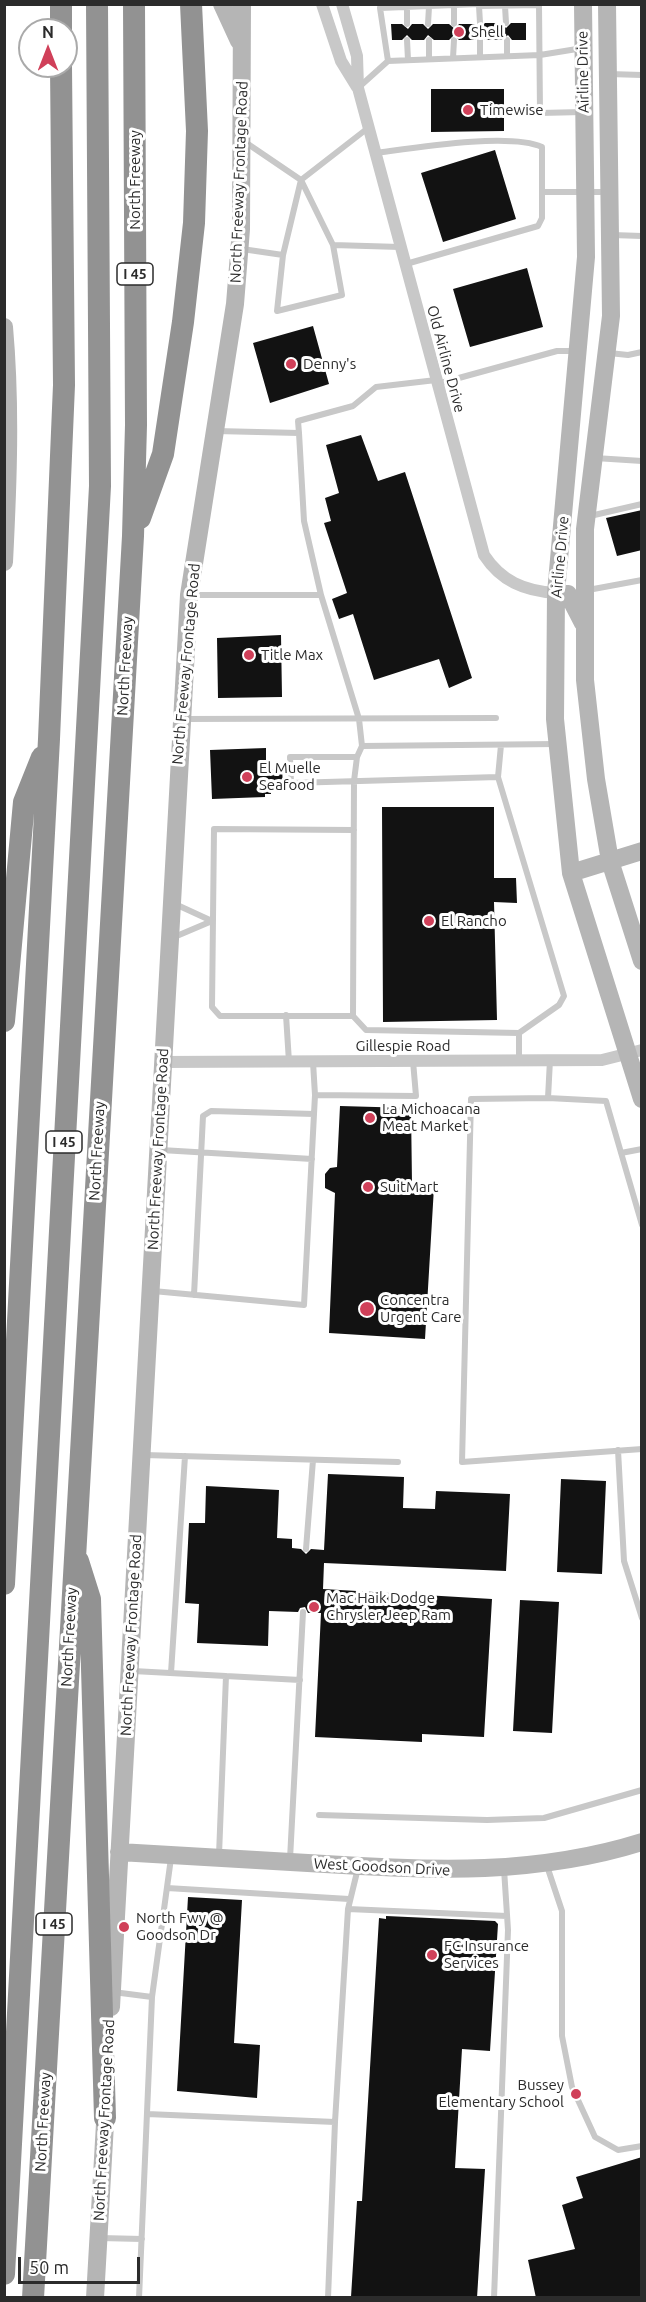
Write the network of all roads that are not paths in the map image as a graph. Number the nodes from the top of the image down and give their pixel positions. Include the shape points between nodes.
1 (222, 4) edge
2 (242, 4) edge
3 (322, 4) edge
4 (342, 4) edge
5 (583, 4) edge
6 (607, 4) edge
7 (479, 5) edge
8 (454, 6) junction
9 (505, 6) edge
10 (407, 7) junction
11 (429, 7) junction
12 (97, 8) edge
13 (134, 8) edge
14 (191, 8) edge
15 (480, 23) dead end
16 (506, 23) dead end
17 (407, 24) dead end
18 (428, 24) dead end
19 (454, 24) dead end
20 (407, 40) dead end
21 (429, 40) dead end
22 (454, 40) dead end
23 (480, 40) dead end
24 (507, 40) dead end
25 (242, 48) junction
26 (583, 48) junction
27 (540, 55) junction
28 (507, 56) junction
29 (480, 57) junction
30 (453, 58) junction
31 (429, 59) junction
32 (388, 60) junction
33 (408, 60) junction
34 (609, 74) junction
35 (642, 75) edge
36 (61, 78) edge
37 (358, 88) junction
38 (584, 112) junction
39 (368, 128) junction
40 (241, 139) junction
41 (375, 153) junction
42 (301, 180) junction
43 (542, 192) junction
44 (585, 192) junction
45 (611, 192) junction
46 (612, 235) junction
47 (642, 236) edge
48 (333, 245) junction
49 (400, 247) junction
50 (239, 249) junction
51 (283, 255) junction
52 (405, 264) junction
53 (4, 327) edge
54 (579, 351) junction
55 (642, 352) edge
56 (608, 353) junction
57 (437, 382) junction
58 (216, 431) junction
59 (299, 434) junction
60 (7, 445) edge
61 (594, 458) junction
62 (642, 461) edge
63 (642, 504) edge
64 (587, 516) junction
65 (133, 537) junction
66 (4, 562) edge
67 (642, 580) edge
68 (585, 591) junction
69 (556, 593) junction
70 (189, 596) junction
71 (321, 596) junction
72 (584, 625) junction
73 (496, 718) dead end
74 (181, 719) junction
75 (358, 719) junction
76 (49, 739) junction
77 (557, 744) junction
78 (501, 745) junction
79 (362, 746) junction
80 (357, 757) junction
81 (498, 777) junction
82 (354, 781) junction
83 (354, 830) junction
84 (642, 851) edge
85 (610, 861) junction
86 (571, 873) junction
87 (171, 902) junction
88 (212, 921) junction
89 (169, 939) junction
90 (642, 961) edge
91 (286, 1015) junction
92 (353, 1016) junction
93 (4, 1021) edge
94 (519, 1033) junction
95 (635, 1052) edge
96 (550, 1060) junction
97 (413, 1061) junction
98 (519, 1061) junction
99 (162, 1062) junction
100 (289, 1062) junction
101 (313, 1062) junction
102 (315, 1095) junction
103 (548, 1098) junction
104 (642, 1099) edge
105 (314, 1114) junction
106 (642, 1149) edge
107 (158, 1150) junction
108 (202, 1152) junction
109 (621, 1153) junction
110 (312, 1158) junction
111 (642, 1225) edge
112 (150, 1291) junction
113 (194, 1295) junction
114 (642, 1449) edge
115 (618, 1450) junction
116 (141, 1455) junction
117 (185, 1456) junction
118 (313, 1460) junction
119 (398, 1462) dead end
120 (306, 1549) dead end
121 (74, 1550) junction
122 (4, 1584) edge
123 (303, 1612) dead end
124 (642, 1617) edge
125 (129, 1670) junction
126 (171, 1673) junction
127 (226, 1676) junction
128 (300, 1680) junction
129 (642, 1790) edge
130 (319, 1815) dead end
131 (642, 1842) edge
132 (119, 1852) junction
133 (171, 1855) junction
134 (219, 1858) junction
135 (290, 1862) junction
136 (547, 1864) junction
137 (359, 1866) junction
138 (504, 1868) junction
139 (166, 1888) junction
140 (349, 1899) junction
141 (348, 1909) junction
142 (507, 1916) junction
143 (112, 1992) junction
144 (152, 1997) junction
145 (147, 2114) junction
146 (105, 2118) junction
147 (334, 2122) junction
148 (642, 2146) edge
149 (97, 2237) junction
150 (142, 2240) junction
151 (4, 2274) edge
152 (33, 2298) edge
153 (95, 2298) edge
154 (139, 2298) edge
155 (328, 2298) edge
156 (494, 2298) edge

1 - 25 main road
2 - 25 main road, North Freeway Frontage Road
3 - 37 street, Old Airline Drive via 341,61
4 - 37 street, Old Airline Drive via 357,56
5 - 26 main road, Airline Drive
6 - 34 main road, Airline Drive
7 - 8 lane
7 - 9 lane
7 - 15 lane
8 - 11 lane
8 - 19 lane
9 - 16 lane
9 - 27 lane via 540,5
10 - 11 lane
10 - 17 lane
10 - 32 lane via 380,8
11 - 18 lane
12 - 151 highway, North Freeway / I 45 via 100,486
13 - 65 highway, North Freeway / I 45
14 - 65 highway via 197,130 194,223 163,454
20 - 33 lane
21 - 31 lane
22 - 30 lane
23 - 29 lane
24 - 28 lane
25 - 40 main road, North Freeway Frontage Road
26 - 27 lane
26 - 38 main road, Airline Drive
27 - 28 lane
27 - 38 lane via 540,113
28 - 29 lane
29 - 30 lane
30 - 31 lane
31 - 33 lane
32 - 33 lane
32 - 37 lane
34 - 35 lane
34 - 45 main road, Airline Drive
36 - 76 highway, I 45 via 64,385
37 - 39 street, Old Airline Drive
38 - 44 main road, Airline Drive
39 - 41 street, Old Airline Drive
39 - 42 lane
40 - 42 lane
40 - 50 main road, North Freeway Frontage Road
41 - 43 lane via 489,142 534,143 542,147
41 - 49 street, Old Airline Drive
42 - 48 lane
42 - 51 lane
43 - 44 lane
43 - 52 lane via 542,218 538,226
44 - 45 lane
44 - 54 main road, Airline Drive via 586,257
45 - 46 main road, Airline Drive
46 - 47 lane
46 - 56 main road, Airline Drive
48 - 49 lane
48 - 51 lane via 342,295 277,311
49 - 52 street, Old Airline Drive
50 - 51 lane
50 - 58 main road, North Freeway Frontage Road via 230,350
52 - 57 street, Old Airline Drive
53 - 60 main road via 10,387
54 - 56 main road
54 - 57 lane via 557,351
54 - 69 main road, Airline Drive
55 - 56 lane
56 - 61 main road, Airline Drive
57 - 59 lane via 376,387 353,406 298,421
57 - 69 street, Old Airline Drive via 484,555 495,572 511,583
58 - 59 lane
58 - 70 main road, North Freeway Frontage Road
59 - 71 lane via 304,521
60 - 66 main road
61 - 62 lane
61 - 64 main road, Airline Drive
63 - 64 lane
64 - 68 main road, Airline Drive
65 - 121 highway, North Freeway / I 45
67 - 68 lane
68 - 72 main road, Airline Drive
69 - 72 main road via 568,594
69 - 77 main road, Airline Drive
70 - 71 lane
70 - 74 main road, North Freeway Frontage Road
71 - 75 lane
72 - 85 main road, Airline Drive via 585,680
73 - 75 lane
74 - 75 lane
74 - 87 main road, North Freeway Frontage Road
75 - 79 lane
76 - 93 highway via 24,802
76 - 122 highway, I 45
77 - 78 lane
77 - 86 main road, Airline Drive
78 - 79 lane
78 - 81 lane
79 - 80 lane
80 - 82 lane
80 - 82 lane via 290,757 291,783
81 - 82 lane
81 - 94 lane via 564,996 559,1005
82 - 83 lane
83 - 88 lane via 214,829
83 - 92 lane
84 - 85 main road
85 - 86 main road
85 - 90 main road, Airline Drive
86 - 95 main road, Airline Drive
87 - 88 lane
87 - 89 main road, North Freeway Frontage Road
88 - 89 lane
88 - 91 lane via 215,1013
89 - 99 main road, North Freeway Frontage Road
91 - 92 lane
91 - 100 lane
92 - 94 lane via 366,1030
94 - 98 lane
95 - 96 street, Gillespie Road via 602,1060
95 - 104 main road, Airline Drive
96 - 98 street, Gillespie Road
96 - 103 lane
97 - 98 street, Gillespie Road
97 - 101 street, Gillespie Road
97 - 102 lane via 416,1096
99 - 100 street, Gillespie Road
99 - 107 main road, North Freeway Frontage Road
100 - 101 street, Gillespie Road
101 - 102 lane
102 - 105 lane
103 - 109 lane via 606,1101
103 - 115 lane via 471,1099 462,1462
105 - 108 lane via 206,1112
105 - 110 lane
106 - 109 lane
107 - 108 lane
107 - 112 main road, North Freeway Frontage Road
108 - 110 lane
108 - 113 lane
109 - 111 lane
110 - 113 lane via 304,1305
112 - 113 lane
112 - 116 main road, North Freeway Frontage Road
114 - 115 lane
115 - 124 lane via 624,1561
116 - 117 lane
116 - 125 main road, North Freeway Frontage Road
117 - 118 lane
117 - 126 lane
118 - 119 lane
118 - 120 lane
121 - 146 highway via 90,1599
121 - 152 highway, North Freeway / I 45
123 - 128 lane
125 - 126 lane
125 - 132 main road, North Freeway Frontage Road
126 - 127 lane
127 - 128 lane
127 - 134 lane
128 - 135 lane
129 - 130 lane via 544,1818
131 - 136 main road, West Goodson Drive
132 - 133 main road, West Goodson Drive
132 - 143 main road, North Freeway Frontage Road
133 - 134 main road, West Goodson Drive
133 - 139 lane
134 - 135 main road, West Goodson Drive
135 - 137 main road, West Goodson Drive
136 - 138 main road, West Goodson Drive
136 - 148 lane via 562,1911 562,2036 572,2087 595,2137 618,2150
137 - 138 main road, West Goodson Drive via 468,1871
137 - 140 lane
138 - 142 lane
139 - 140 lane
139 - 144 lane
140 - 141 lane
141 - 142 lane
141 - 147 lane
142 - 156 lane
143 - 144 lane
143 - 146 main road, North Freeway Frontage Road
144 - 145 lane
145 - 147 lane
145 - 150 lane
146 - 149 main road, North Freeway Frontage Road
147 - 155 lane
149 - 150 lane
149 - 153 main road, North Freeway Frontage Road
150 - 154 lane

